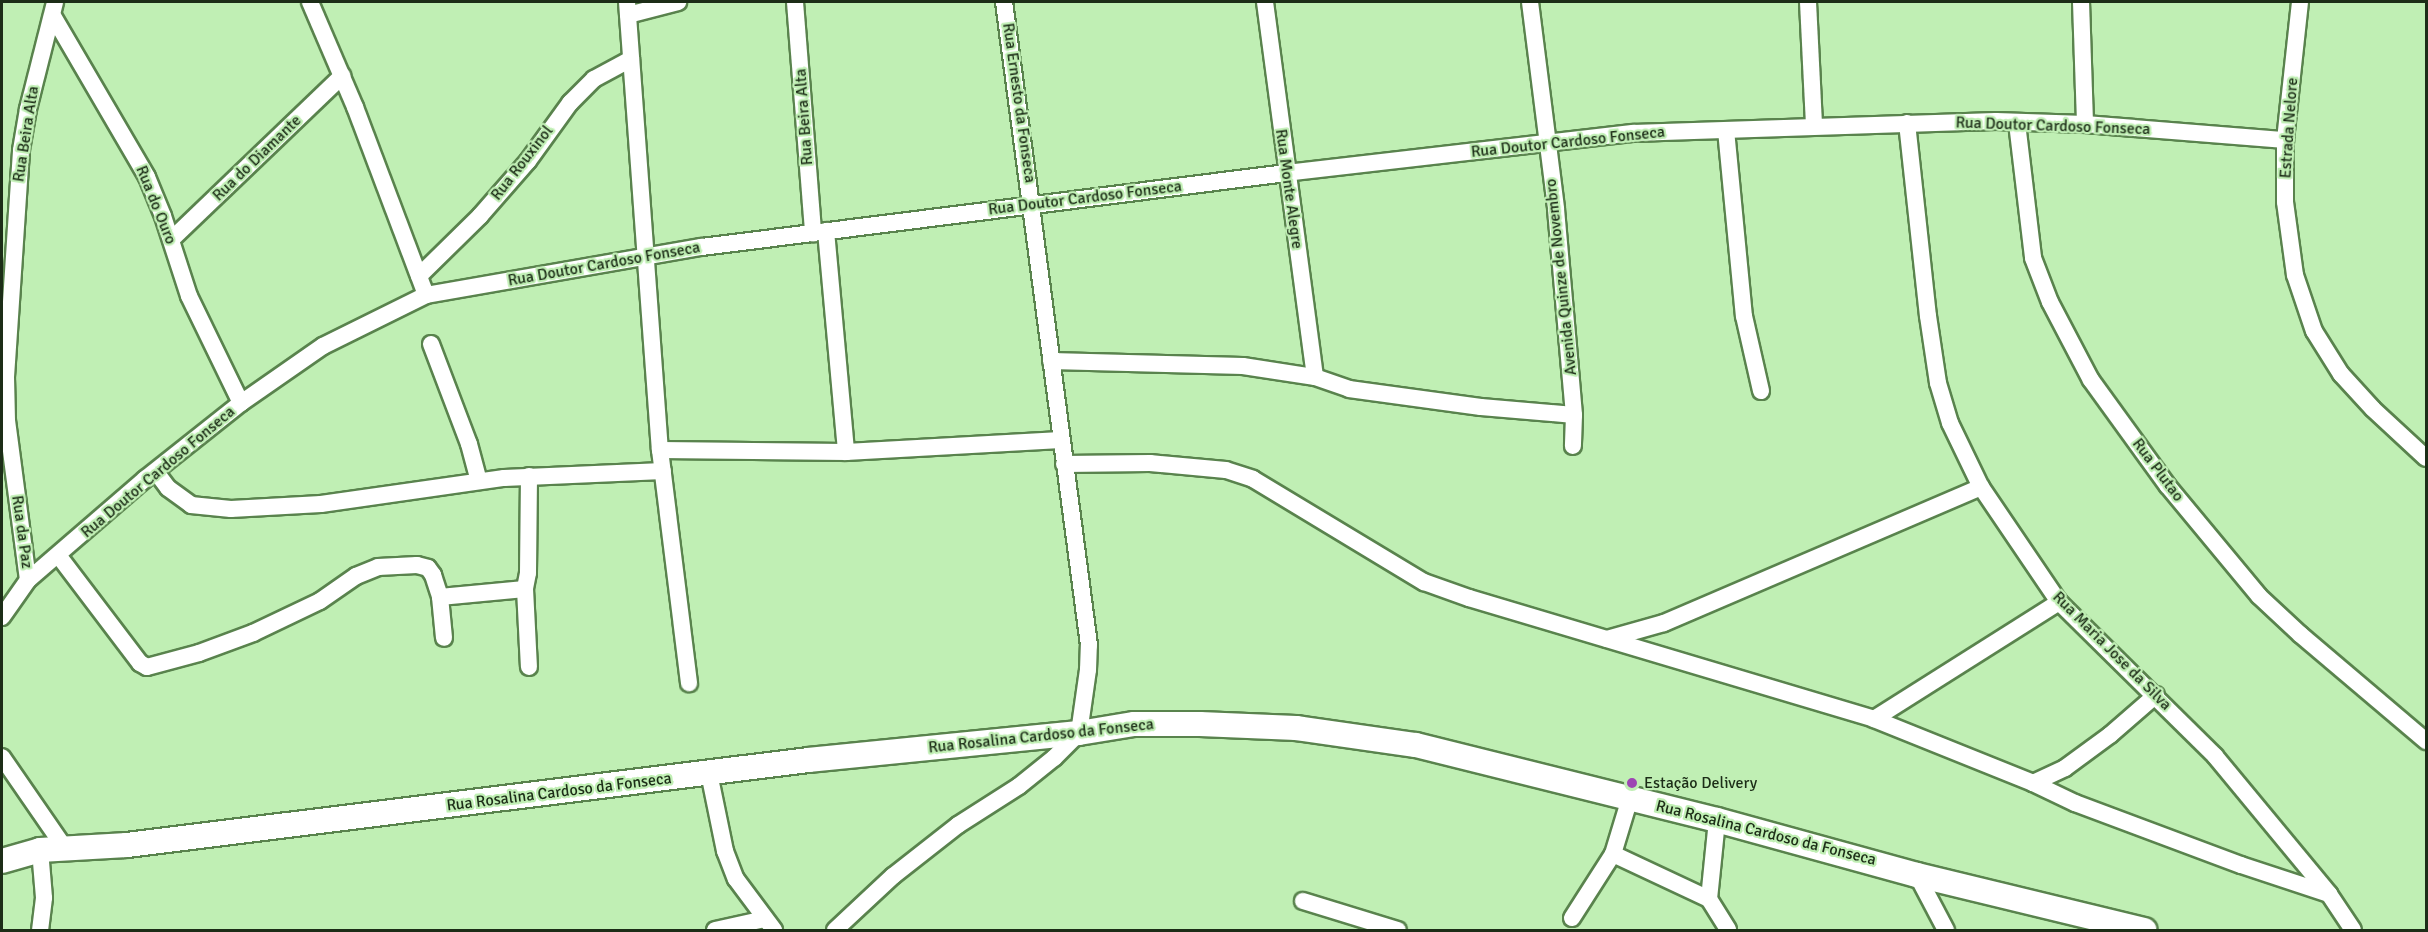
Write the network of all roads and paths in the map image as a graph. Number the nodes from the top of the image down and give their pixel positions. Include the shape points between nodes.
1 (310, 2) edge
2 (678, 2) edge
3 (795, 2) edge
4 (1004, 2) edge
5 (1265, 2) edge
6 (1530, 2) edge
7 (1808, 2) edge
8 (2081, 2) edge
9 (2300, 2) edge
10 (627, 8) edge
11 (54, 9) edge
12 (631, 59) junction
13 (342, 76) junction
14 (1907, 123) junction
15 (2017, 123) junction
16 (2085, 124) junction
17 (1814, 126) junction
18 (1726, 130) junction
19 (2285, 141) junction
20 (1546, 143) junction
21 (1286, 173) junction
22 (1033, 204) junction
23 (820, 232) junction
24 (171, 239) junction
25 (645, 257) junction
26 (419, 276) junction
27 (426, 295) junction
28 (431, 344) dead end
29 (1051, 361) junction
30 (4, 374) edge
31 (1315, 377) junction
32 (1761, 391) dead end
33 (241, 403) junction
34 (1574, 415) junction
35 (1061, 440) junction
36 (1573, 446) dead end
37 (660, 450) junction
38 (846, 452) junction
39 (2427, 458) edge
40 (1064, 464) junction
41 (663, 471) junction
42 (156, 472) junction
43 (529, 477) junction
44 (479, 481) junction
45 (1981, 486) junction
46 (58, 555) junction
47 (28, 580) junction
48 (525, 589) junction
49 (440, 597) junction
50 (2060, 602) junction
51 (2, 618) edge
52 (444, 638) dead end
53 (1606, 640) junction
54 (529, 667) dead end
55 (689, 683) dead end
56 (2156, 695) junction
57 (1874, 720) junction
58 (1079, 733) junction
59 (2427, 741) edge
60 (2, 757) edge
61 (709, 773) junction
62 (2033, 783) junction
63 (1630, 798) junction
64 (1717, 820) junction
65 (64, 847) junction
66 (39, 850) junction
67 (1613, 854) junction
68 (2, 861) edge
69 (1917, 875) junction
70 (2329, 894) junction
71 (1708, 899) junction
72 (1303, 901) dead end
73 (1572, 918) dead end
74 (770, 925) edge
75 (40, 930) edge
76 (714, 930) edge
77 (835, 930) edge
78 (1398, 930) edge
79 (1728, 930) edge
80 (1947, 930) edge
81 (2144, 930) edge
82 (2353, 930) edge

1 - 13 street
2 - 10 street
3 - 23 street, Rua Beira Alta
4 - 22 street, Rua Ernesto da Fonseca
5 - 21 street, Rua Monte Alegre
6 - 20 street, Avenida Quinze de Novembro
7 - 17 street
8 - 16 street
9 - 19 street, Estrada Nelore
10 - 12 street
11 - 24 street, Rua do Ouro via 147,177
11 - 30 street, Rua Beira Alta via 21,150
12 - 25 street
12 - 26 street, Rua Rouxinol via 594,79 570,103 528,161 480,216
13 - 24 street, Rua do Diamante
13 - 26 street
14 - 15 street, Rua Doutor Cardoso Fonseca
14 - 17 street, Rua Doutor Cardoso Fonseca
14 - 45 street, Rua Maria Jose da Silva via 1938,383 1950,423
15 - 16 street, Rua Doutor Cardoso Fonseca
15 - 59 street, Rua Plutao via 2033,258 2050,302 2091,380 2167,485 2259,596
16 - 19 street, Rua Doutor Cardoso Fonseca
17 - 18 street, Rua Doutor Cardoso Fonseca
18 - 20 street, Rua Doutor Cardoso Fonseca via 1633,133
18 - 32 street via 1744,316
19 - 39 street, Estrada Nelore via 2285,202 2295,275 2314,331 2341,374
20 - 21 street, Rua Doutor Cardoso Fonseca
20 - 34 street, Avenida Quinze de Novembro via 1556,209
21 - 22 street, Rua Doutor Cardoso Fonseca
21 - 31 street, Rua Monte Alegre
22 - 23 street, Rua Doutor Cardoso Fonseca
22 - 29 street, Rua Ernesto da Fonseca
23 - 25 street, Rua Doutor Cardoso Fonseca
23 - 38 street, Rua Beira Alta
24 - 33 street, Rua do Ouro via 189,296
25 - 27 street, Rua Doutor Cardoso Fonseca
25 - 37 street
26 - 27 street
27 - 33 street, Rua Doutor Cardoso Fonseca via 323,346
28 - 44 street
29 - 31 street via 1243,366
29 - 35 street, Rua Ernesto da Fonseca
30 - 47 street, Rua da Paz
31 - 34 street via 1349,389
33 - 42 street, Rua Doutor Cardoso Fonseca
34 - 36 street, Avenida Quinze de Novembro
35 - 38 street
35 - 40 street, Rua Ernesto da Fonseca
37 - 38 street
37 - 41 street
40 - 53 street via 1150,463 1226,470 1252,479 1424,582
40 - 58 street, Rua Ernesto da Fonseca via 1089,645
41 - 43 street
41 - 55 street
42 - 44 street via 168,488 191,505 231,509 321,504
42 - 46 street, Rua Doutor Cardoso Fonseca
43 - 44 street
43 - 48 street
45 - 50 street, Rua Maria Jose da Silva
45 - 53 street via 1664,623
46 - 47 street, Rua Doutor Cardoso Fonseca
46 - 49 street via 147,667 253,633 320,602 357,576 378,567 428,568
47 - 51 street, Rua Doutor Cardoso Fonseca
48 - 49 street
48 - 54 street
49 - 52 street
50 - 56 street, Rua Maria Jose da Silva
50 - 57 street
53 - 57 street
56 - 62 street via 2065,768
56 - 70 street, Rua Maria Jose da Silva via 2215,756
57 - 62 street
58 - 61 street, Rua Rosalina Cardoso da Fonseca
58 - 63 street, Rua Rosalina Cardoso da Fonseca via 1134,724 1296,728 1416,745
58 - 77 street via 1019,786 958,825 893,876
60 - 65 street
61 - 65 street, Rua Rosalina Cardoso da Fonseca via 139,843
61 - 74 street via 725,851 736,879
62 - 70 street via 2075,803
63 - 64 street, Rua Rosalina Cardoso da Fonseca
63 - 67 street
64 - 69 street, Rua Rosalina Cardoso da Fonseca
64 - 71 street
65 - 66 street, Rua Rosalina Cardoso da Fonseca
66 - 68 street, Rua Rosalina Cardoso da Fonseca
66 - 75 street via 44,898
67 - 71 street
67 - 73 street
69 - 80 street
69 - 81 street, Rua Rosalina Cardoso da Fonseca
70 - 82 street, Rua Maria Jose da Silva
71 - 79 street
72 - 78 street
74 - 76 street

